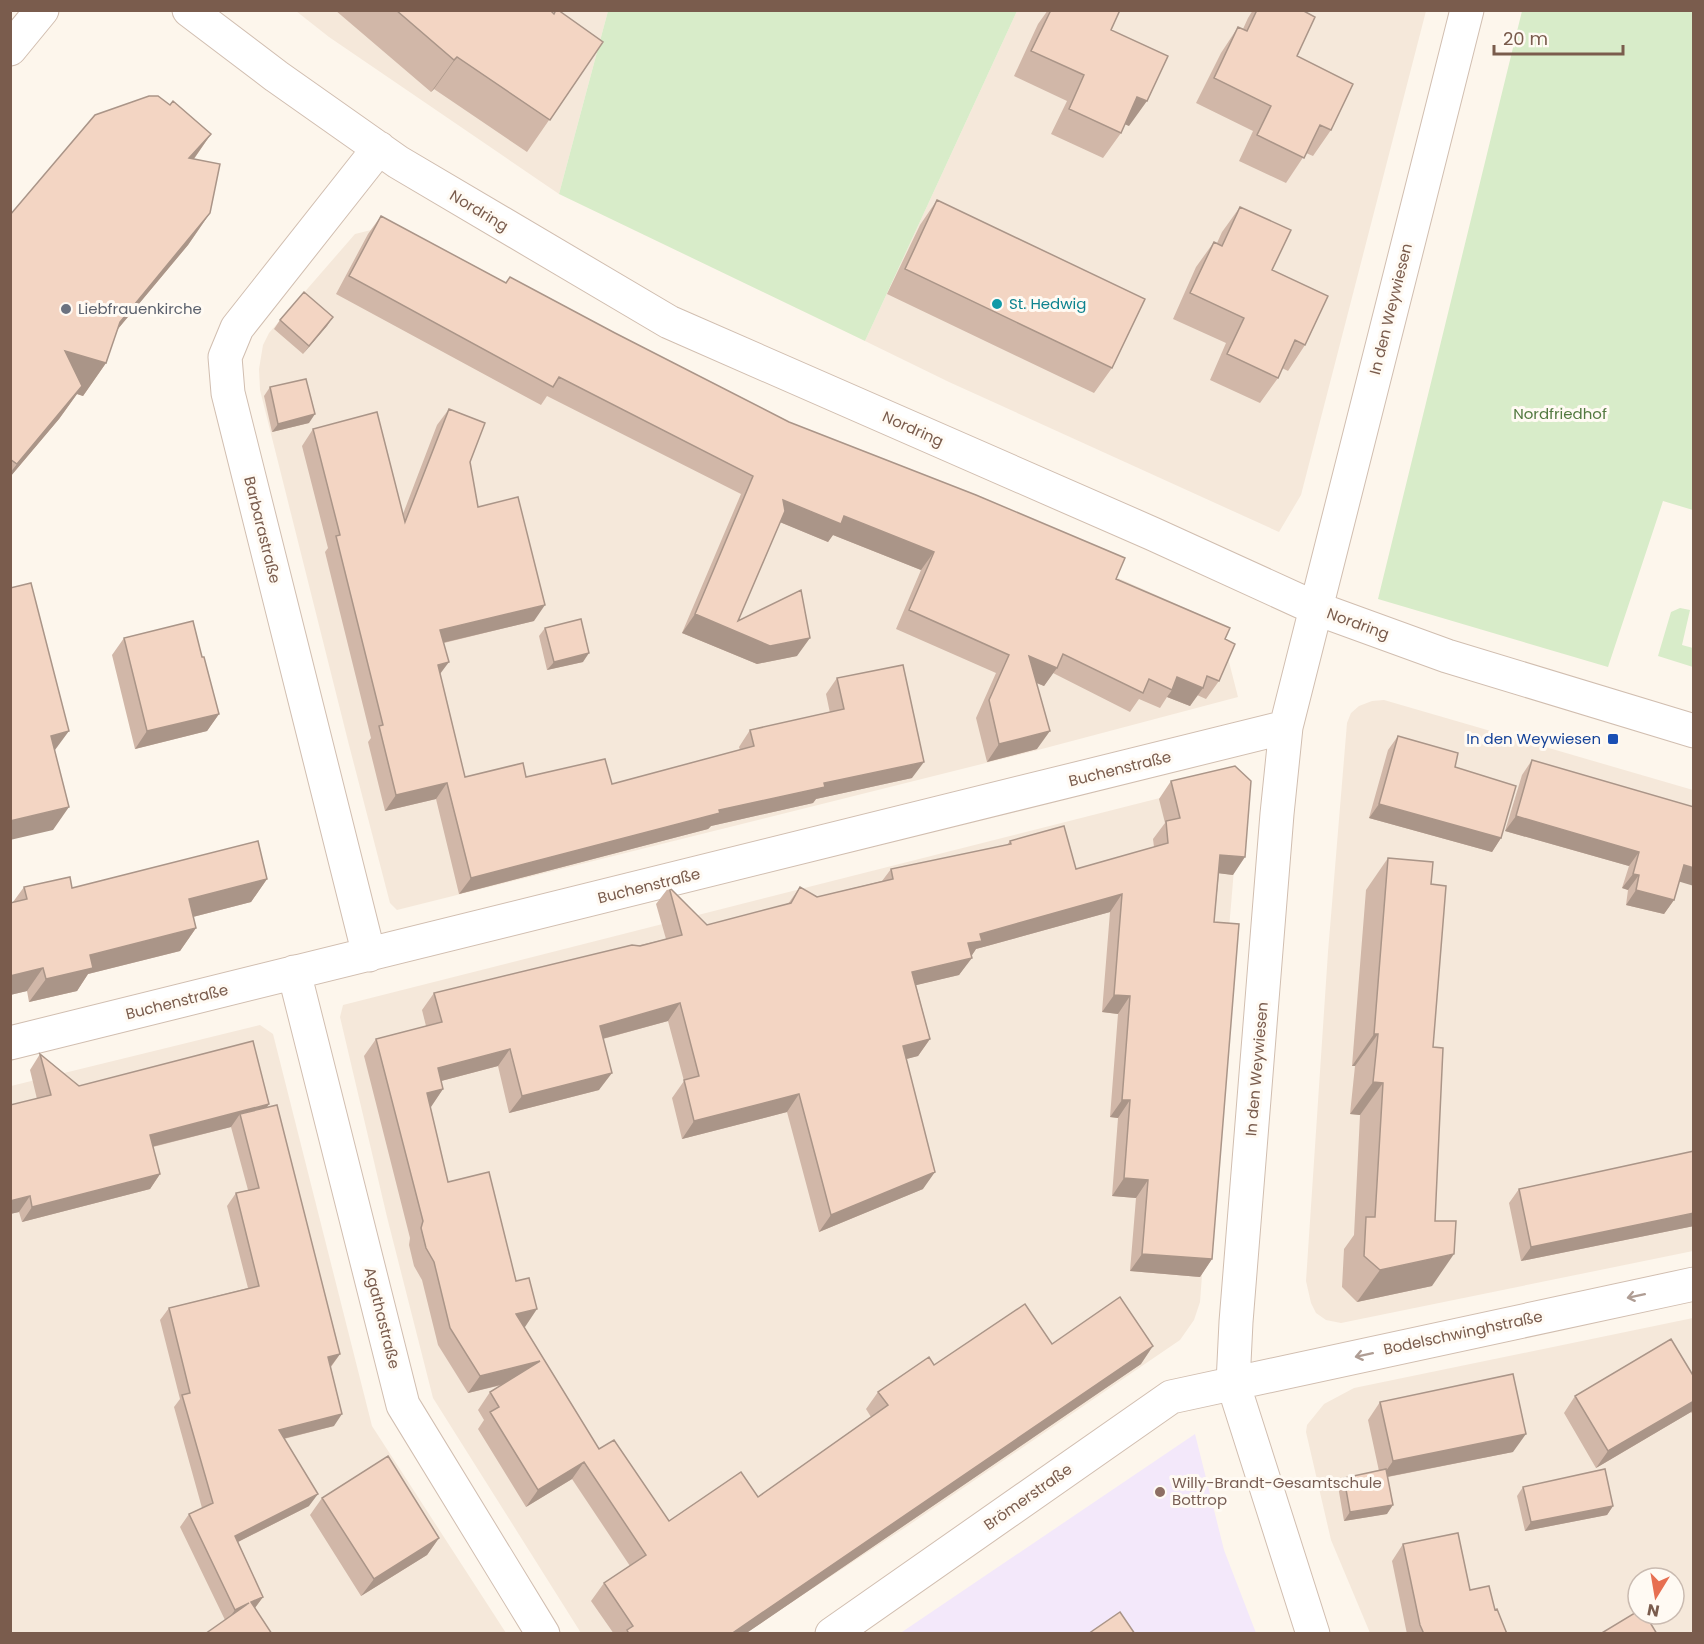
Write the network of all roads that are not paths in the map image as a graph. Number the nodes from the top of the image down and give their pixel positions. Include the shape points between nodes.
1 (42, 10) edge
2 (189, 10) edge
3 (1467, 10) edge
4 (10, 48) edge
5 (379, 148) junction
6 (1315, 608) junction
7 (1286, 727) junction
8 (1694, 731) edge
9 (369, 955) junction
10 (294, 972) junction
11 (10, 1043) edge
12 (1694, 1284) edge
13 (1233, 1383) junction
14 (543, 1634) edge
15 (832, 1634) edge
16 (1313, 1634) edge

1 - 4 street
2 - 5 street, Nordring
3 - 6 street, In den Weywiesen
5 - 6 street, Nordring via 669,322
5 - 9 street, Barbarastraße via 237,328 225,357 228,393
6 - 7 street, In den Weywiesen
6 - 8 street, Nordring via 1447,656
7 - 9 street, Buchenstraße
7 - 13 street, In den Weywiesen
9 - 10 street, Buchenstraße
10 - 11 street, Buchenstraße
10 - 14 street, Agathastraße via 403,1405
12 -> 13 street, Bodelschwinghstraße
13 - 15 street, Brömerstraße via 1171,1397
13 - 16 street, In den Weywiesen

